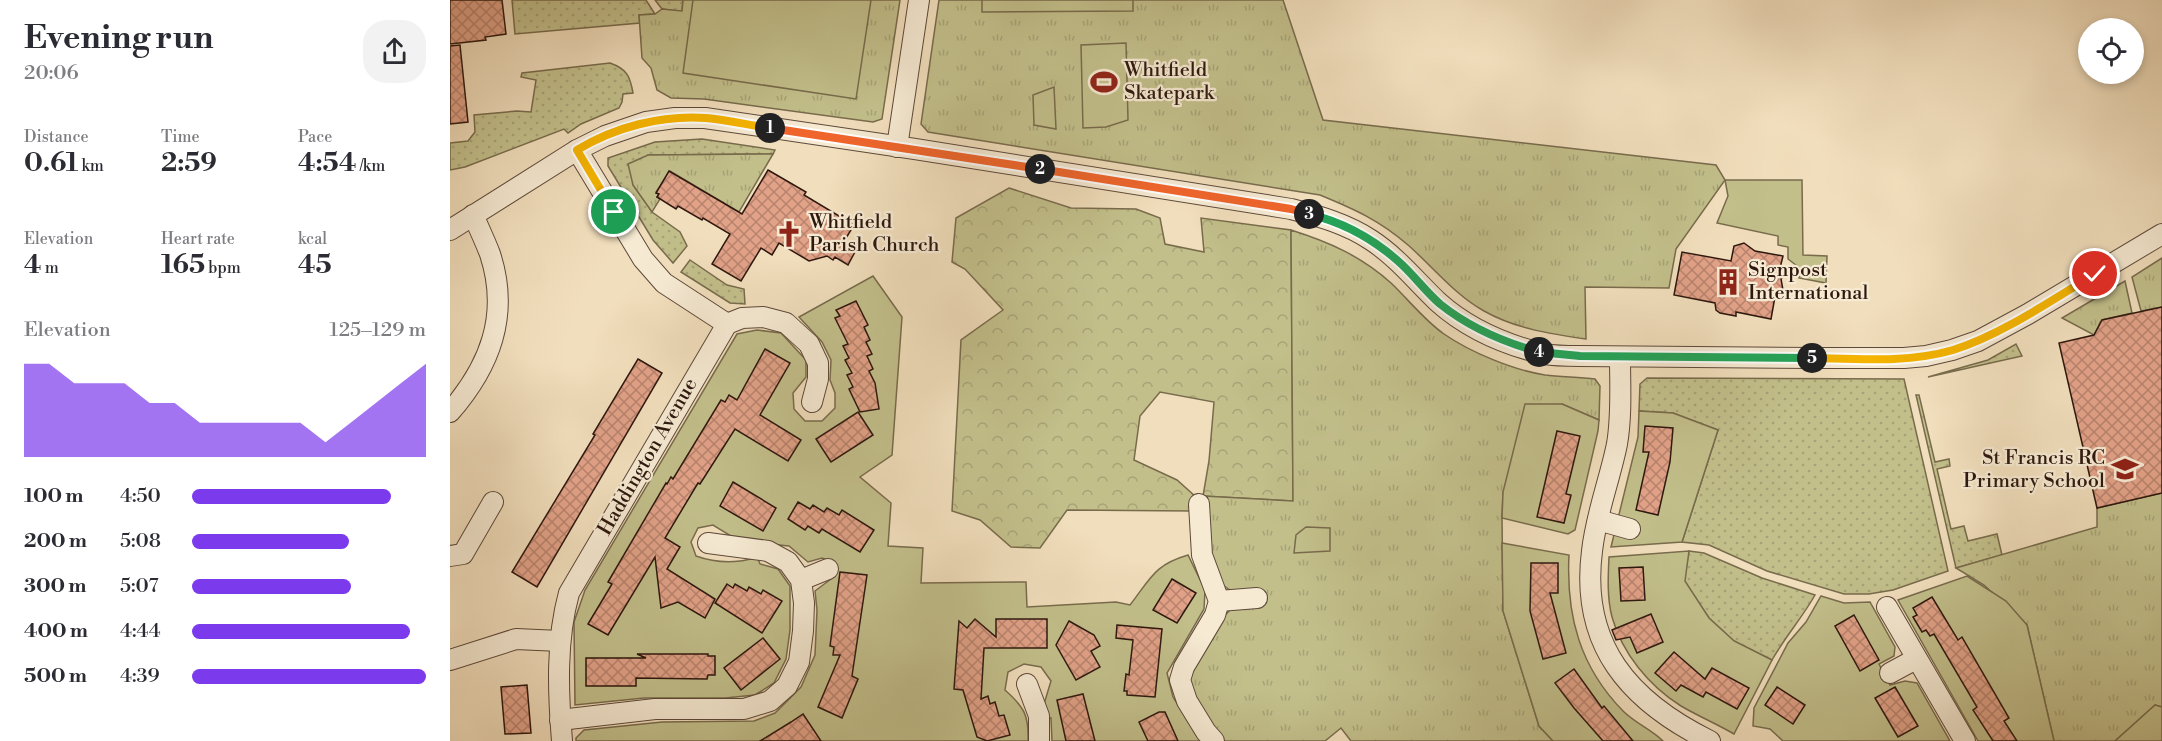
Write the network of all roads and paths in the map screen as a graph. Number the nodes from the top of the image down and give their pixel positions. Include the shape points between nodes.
1 (919, 0) edge
2 (897, 147) junction
3 (577, 150) junction
4 (473, 215) junction
5 (450, 230) edge
6 (2162, 234) edge
7 (727, 324) junction
8 (1620, 357) junction
9 (813, 402) dead end
10 (450, 412) edge
11 (493, 502) dead end
12 (1199, 504) dead end
13 (1598, 520) junction
14 (1630, 529) dead end
15 (708, 543) dead end
16 (450, 556) edge
17 (828, 569) dead end
18 (801, 580) junction
19 (1257, 598) dead end
20 (1219, 601) junction
21 (1887, 607) dead end
22 (561, 641) junction
23 (1916, 659) junction
24 (450, 660) edge
25 (1890, 673) dead end
26 (1027, 684) dead end
27 (560, 720) junction
28 (562, 741) edge
29 (1039, 741) edge
30 (1214, 741) edge
31 (1710, 741) edge
32 (1965, 741) edge

1 - 2 street
2 - 3 street via 685,118 646,122
2 - 8 street via 1291,209 1331,219 1371,239 1440,303 1475,328 1509,344 1546,354
3 - 4 street
3 - 7 street via 643,259 664,283
4 - 5 street
4 - 10 street via 490,254 497,313 484,364
6 - 8 street via 2028,314 1953,350 1904,358
7 - 9 street via 742,318 763,317 786,323 809,344 818,363
7 - 22 street, Haddington Avenue via 569,593
8 - 13 street via 1617,444
11 - 16 street via 463,554
12 - 20 street via 1202,555
13 - 14 street
13 - 31 street via 1589,580 1594,617 1608,656 1632,688 1664,716
15 - 18 street via 768,551 788,562
17 - 18 street
18 - 27 street via 804,603 799,662 787,686 770,700 744,709 655,709
19 - 20 street
20 - 30 street via 1180,680 1187,701
21 - 23 street
22 - 24 street via 516,639
22 - 27 street, Haddington Avenue
23 - 25 street
23 - 32 street
26 - 29 street via 1039,716
27 - 28 street, Haddington Avenue

